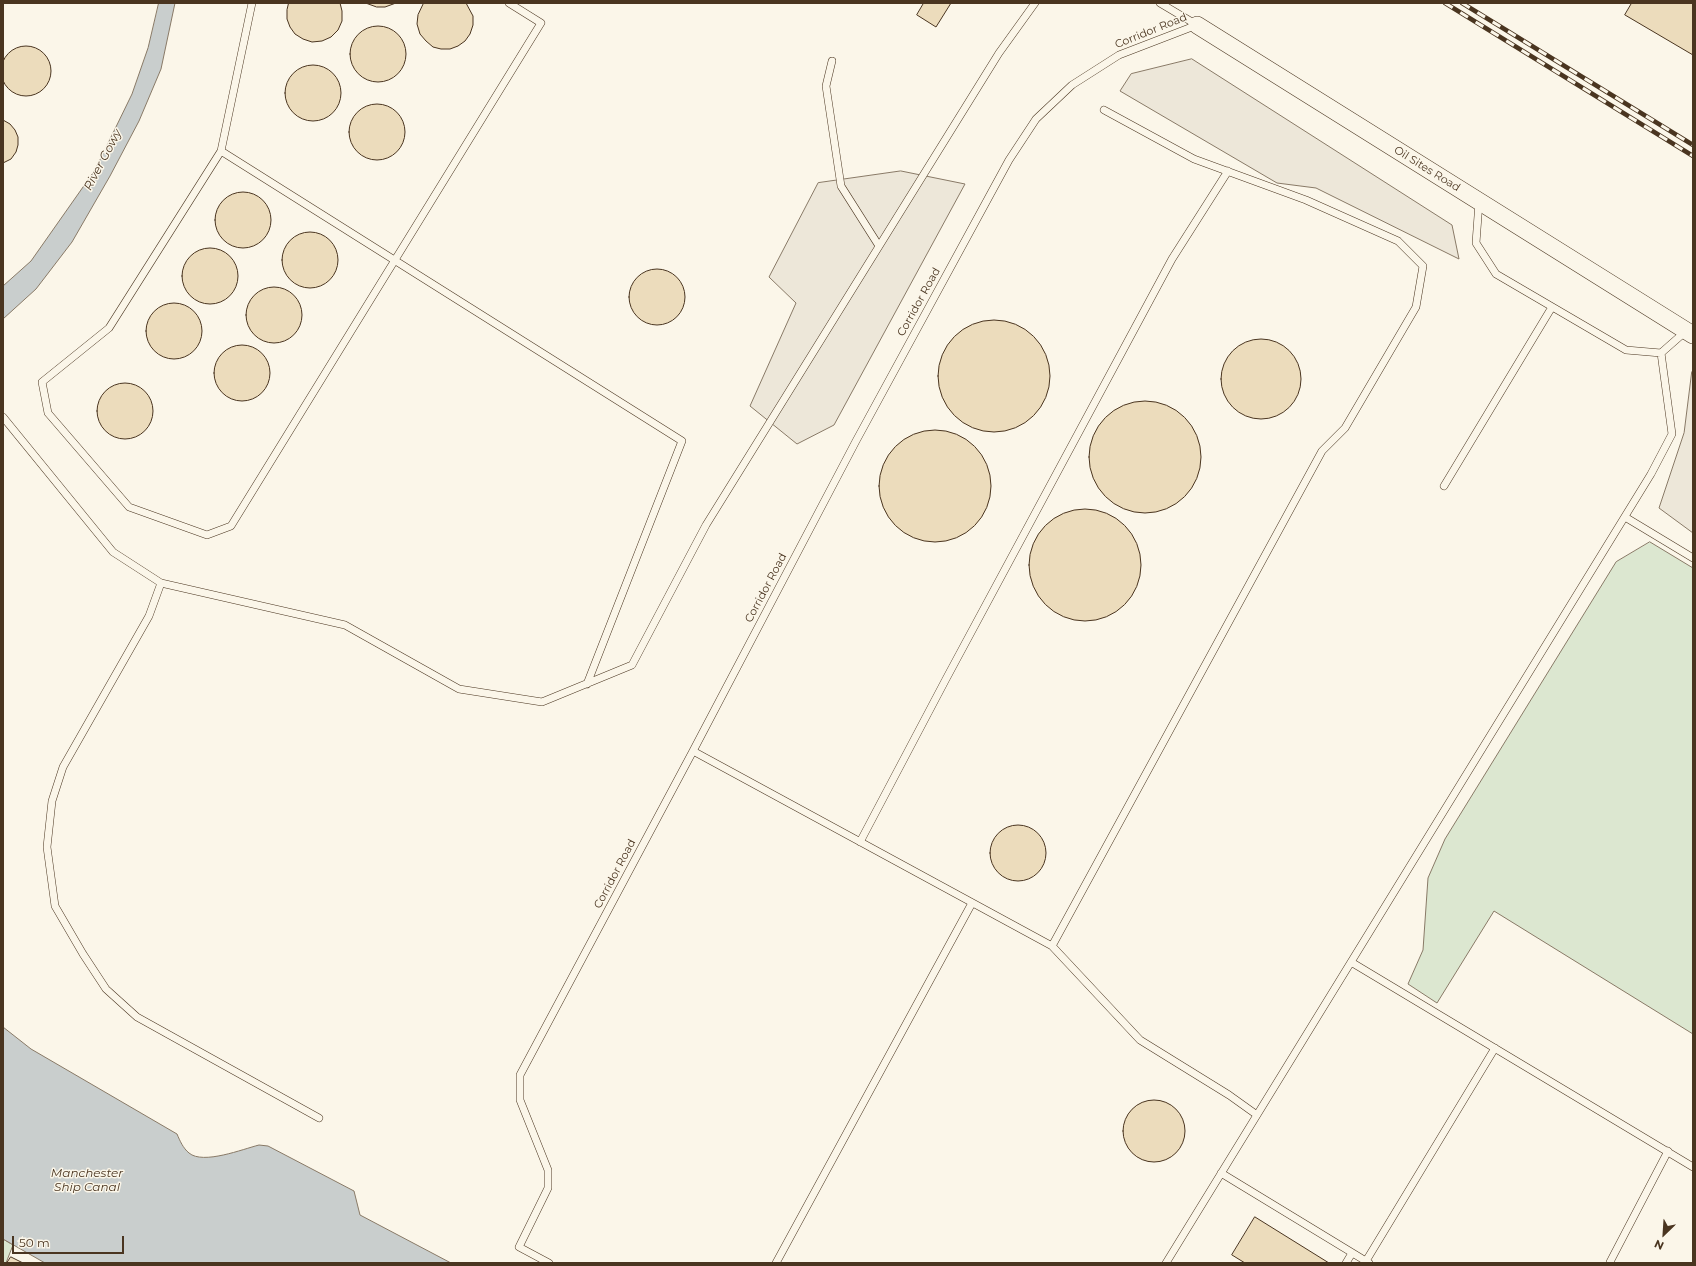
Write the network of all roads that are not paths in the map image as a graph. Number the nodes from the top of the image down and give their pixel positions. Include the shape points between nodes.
1 (252, 3) edge
2 (509, 3) edge
3 (1035, 3) edge
4 (1160, 3) edge
5 (1197, 25) junction
6 (832, 61) dead end
7 (1104, 110) dead end
8 (221, 150) junction
9 (1228, 171) junction
10 (1478, 202) junction
11 (879, 246) junction
12 (395, 260) junction
13 (1552, 307) junction
14 (1690, 333) edge
15 (1660, 353) junction
16 (3, 417) edge
17 (1444, 486) dead end
18 (1625, 517) junction
19 (1693, 558) edge
20 (161, 583) junction
21 (587, 684) junction
22 (693, 751) junction
23 (860, 842) junction
24 (972, 903) junction
25 (1052, 946) junction
26 (1351, 962) junction
27 (1495, 1048) junction
28 (1257, 1115) junction
29 (319, 1118) dead end
30 (1668, 1151) junction
31 (1693, 1167) edge
32 (1221, 1173) junction
33 (1352, 1253) junction
34 (1367, 1262) edge
35 (549, 1263) edge
36 (776, 1263) edge
37 (1166, 1263) edge
38 (1346, 1263) edge
39 (1611, 1263) edge

1 - 8 lane
2 - 12 lane via 541,23
3 - 11 lane via 999,52
4 - 5 lane, Oil Sites Road
5 - 10 street, Oil Sites Road
5 - 22 lane, Corridor Road via 1119,55 1072,85 1036,119 1009,160 856,441
6 - 11 lane via 826,86 841,186
7 - 9 lane via 1194,159
8 - 12 lane
8 - 12 lane via 109,328 42,382 48,413 129,507 207,536 231,526
9 - 23 lane via 1172,259
9 - 25 lane via 1306,200 1398,241 1423,266 1416,306 1346,428 1322,451
10 - 13 lane via 1476,243 1496,274
10 - 14 street, Oil Sites Road
11 - 21 lane via 706,525 632,665
12 - 21 lane via 682,441
13 - 15 lane via 1626,350
13 - 17 lane
14 - 15 lane
15 - 18 lane via 1672,434
16 - 20 lane via 113,552
18 - 19 lane
18 - 26 lane
20 - 21 lane via 346,624 459,689 542,702
20 - 29 lane via 149,616 63,767 52,801 47,847 55,906 106,989 137,1017
22 - 23 lane
22 - 35 lane, Corridor Road via 520,1075 520,1100 548,1170 548,1188 519,1247
23 - 24 lane
24 - 25 lane
24 - 36 lane
25 - 28 lane via 1140,1040 1230,1095
26 - 27 lane
26 - 28 lane
27 - 30 lane
27 - 34 lane
28 - 32 lane
30 - 31 lane
30 - 39 lane
32 - 33 lane
32 - 37 lane
33 - 34 lane
33 - 38 lane

